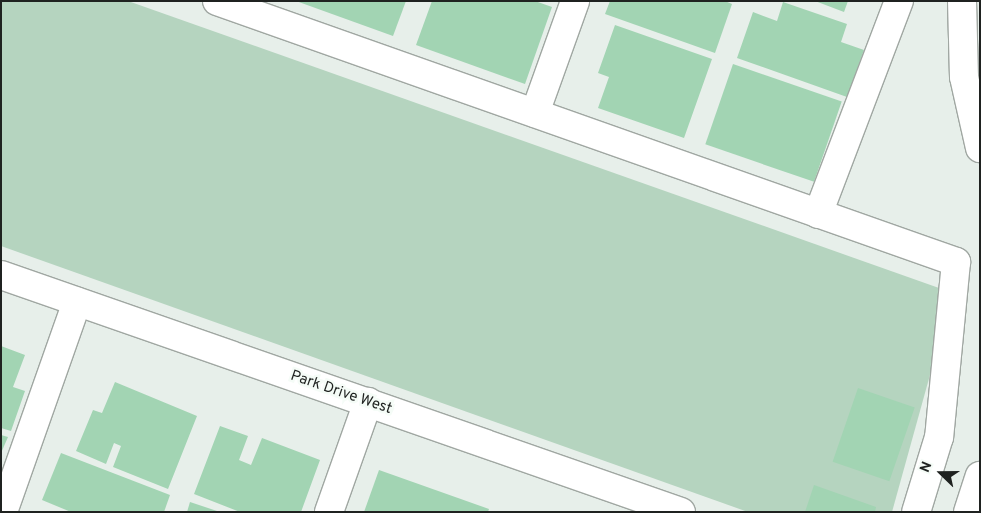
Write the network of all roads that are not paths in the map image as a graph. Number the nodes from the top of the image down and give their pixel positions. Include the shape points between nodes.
1 (217, 1) edge
2 (575, 1) edge
3 (898, 1) edge
4 (962, 1) edge
5 (247, 6) edge
6 (535, 113) junction
7 (980, 148) edge
8 (818, 214) junction
9 (1, 275) edge
10 (77, 302) junction
11 (368, 402) junction
12 (980, 476) edge
13 (654, 507) edge
14 (4, 512) edge
15 (328, 512) edge
16 (682, 512) edge
17 (916, 512) edge
18 (968, 512) edge

1 - 5 street
2 - 6 street
3 - 8 street
4 - 7 street via 964,77
5 - 6 street
6 - 8 street
8 - 17 street via 956,262 939,436
9 - 10 street, Park Drive West
10 - 11 street, Park Drive West
10 - 14 street
11 - 13 street, Park Drive West
11 - 15 street
12 - 18 street
13 - 16 street, Park Drive West

